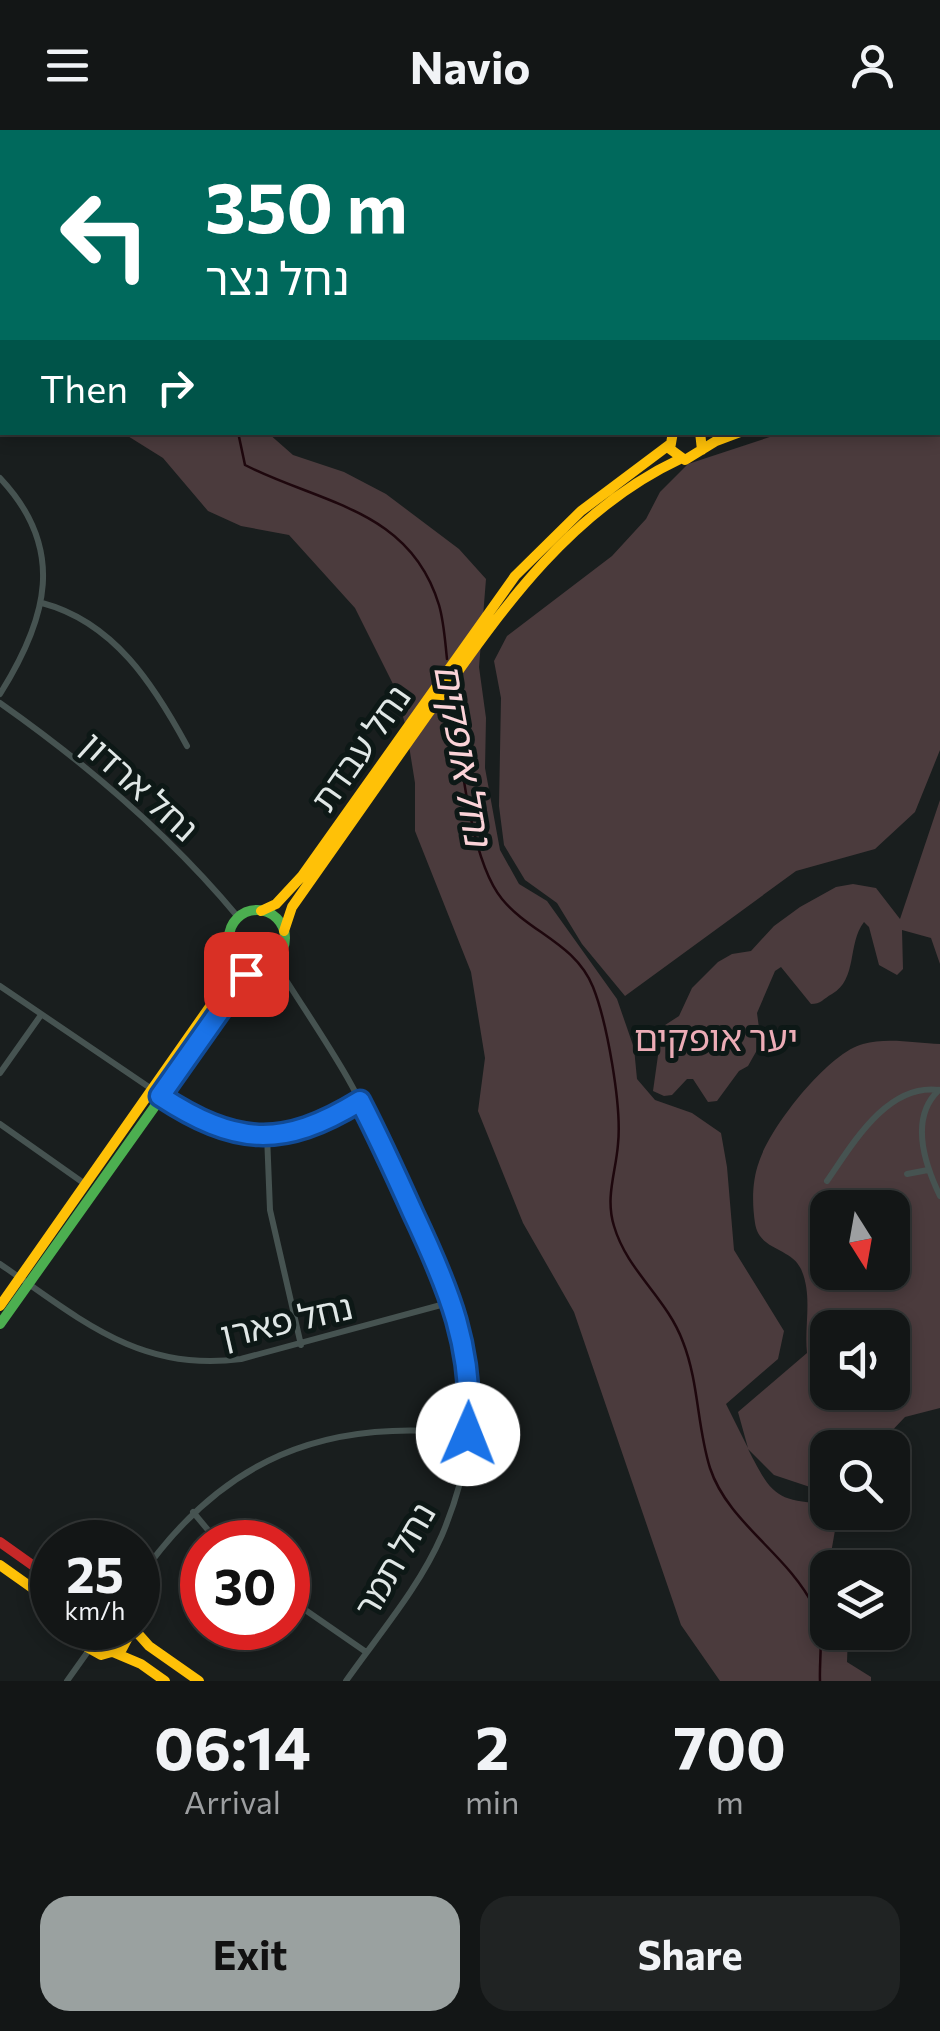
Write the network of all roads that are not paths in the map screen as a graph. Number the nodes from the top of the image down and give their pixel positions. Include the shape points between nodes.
1 (672, 435) edge
2 (701, 435) edge
3 (734, 435) edge
4 (669, 446) junction
5 (702, 450) junction
6 (680, 460) junction
7 (0, 478) edge
8 (42, 604) junction
9 (0, 694) edge
10 (0, 703) edge
11 (187, 746) dead end
12 (400, 747) junction
13 (262, 911) junction
14 (238, 917) junction
15 (284, 931) junction
16 (234, 956) junction
17 (274, 961) junction
18 (254, 966) junction
19 (0, 986) edge
20 (41, 1015) junction
21 (0, 1073) edge
22 (940, 1090) edge
23 (156, 1092) junction
24 (360, 1101) junction
25 (0, 1124) edge
26 (266, 1135) junction
27 (928, 1170) junction
28 (907, 1174) dead end
29 (828, 1181) dead end
30 (85, 1184) junction
31 (940, 1196) edge
32 (0, 1264) edge
33 (24, 1280) junction
34 (452, 1302) junction
35 (0, 1306) edge
36 (0, 1324) edge
37 (301, 1345) junction
38 (468, 1434) junction
39 (193, 1512) junction
40 (200, 1520) edge
41 (0, 1542) edge
42 (160, 1549) edge
43 (30, 1563) edge
44 (0, 1565) edge
45 (30, 1586) edge
46 (310, 1613) edge
47 (89, 1650) joint
48 (118, 1650) edge
49 (155, 1650) edge
50 (366, 1652) junction
51 (114, 1653) junction
52 (67, 1681) edge
53 (165, 1681) edge
54 (199, 1681) edge
55 (346, 1681) edge

1 - 4 street
2 - 5 street
3 - 5 street, נחל עבדת
4 - 6 street
4 - 12 street, נחל עבדת via 537,552 505,588
5 - 6 street, נחל עבדת
6 - 12 street, נחל עבדת via 588,520 544,559
7 - 8 street via 37,532
8 - 9 street via 29,646
8 - 11 street via 67,612 124,653 158,694
10 - 14 street, נחל ארדון via 144,816
12 - 13 street, נחל עבדת via 290,892
12 - 15 street, נחל עבדת via 292,907
13 - 14 street
13 - 15 street
14 - 16 street via 229,932
15 - 17 street via 284,948
16 - 18 street
16 - 23 street via 226,985
17 - 18 street
17 - 24 street, נחל תמר
18 - 23 street
19 - 20 street
20 - 21 street
20 - 23 street
22 - 27 street via 925,1117 922,1155
22 - 29 street via 906,1096 874,1118
23 - 26 street via 214,1127
23 - 30 street
23 - 33 street
24 - 26 street via 311,1127
24 - 34 street, נחל תמר
25 - 30 street
26 - 37 street via 270,1210
27 - 28 street
27 - 31 street
30 - 33 street
32 - 33 street, נחל פארן
33 - 35 street
33 - 36 street
33 - 37 street, נחל פארן via 102,1334 155,1356 214,1363
34 - 37 street, נחל פארן
34 - 38 street, נחל תמר via 465,1348
38 - 39 street via 382,1430 325,1439 260,1464
38 - 50 street, נחל תמר via 464,1472 440,1538
39 - 40 street
39 - 42 street
41 - 43 street
44 - 45 street
46 - 50 street
47 - 51 street
47 - 52 street
48 - 51 street
49 - 54 street
50 - 55 street, נחל תמר
51 - 53 street

